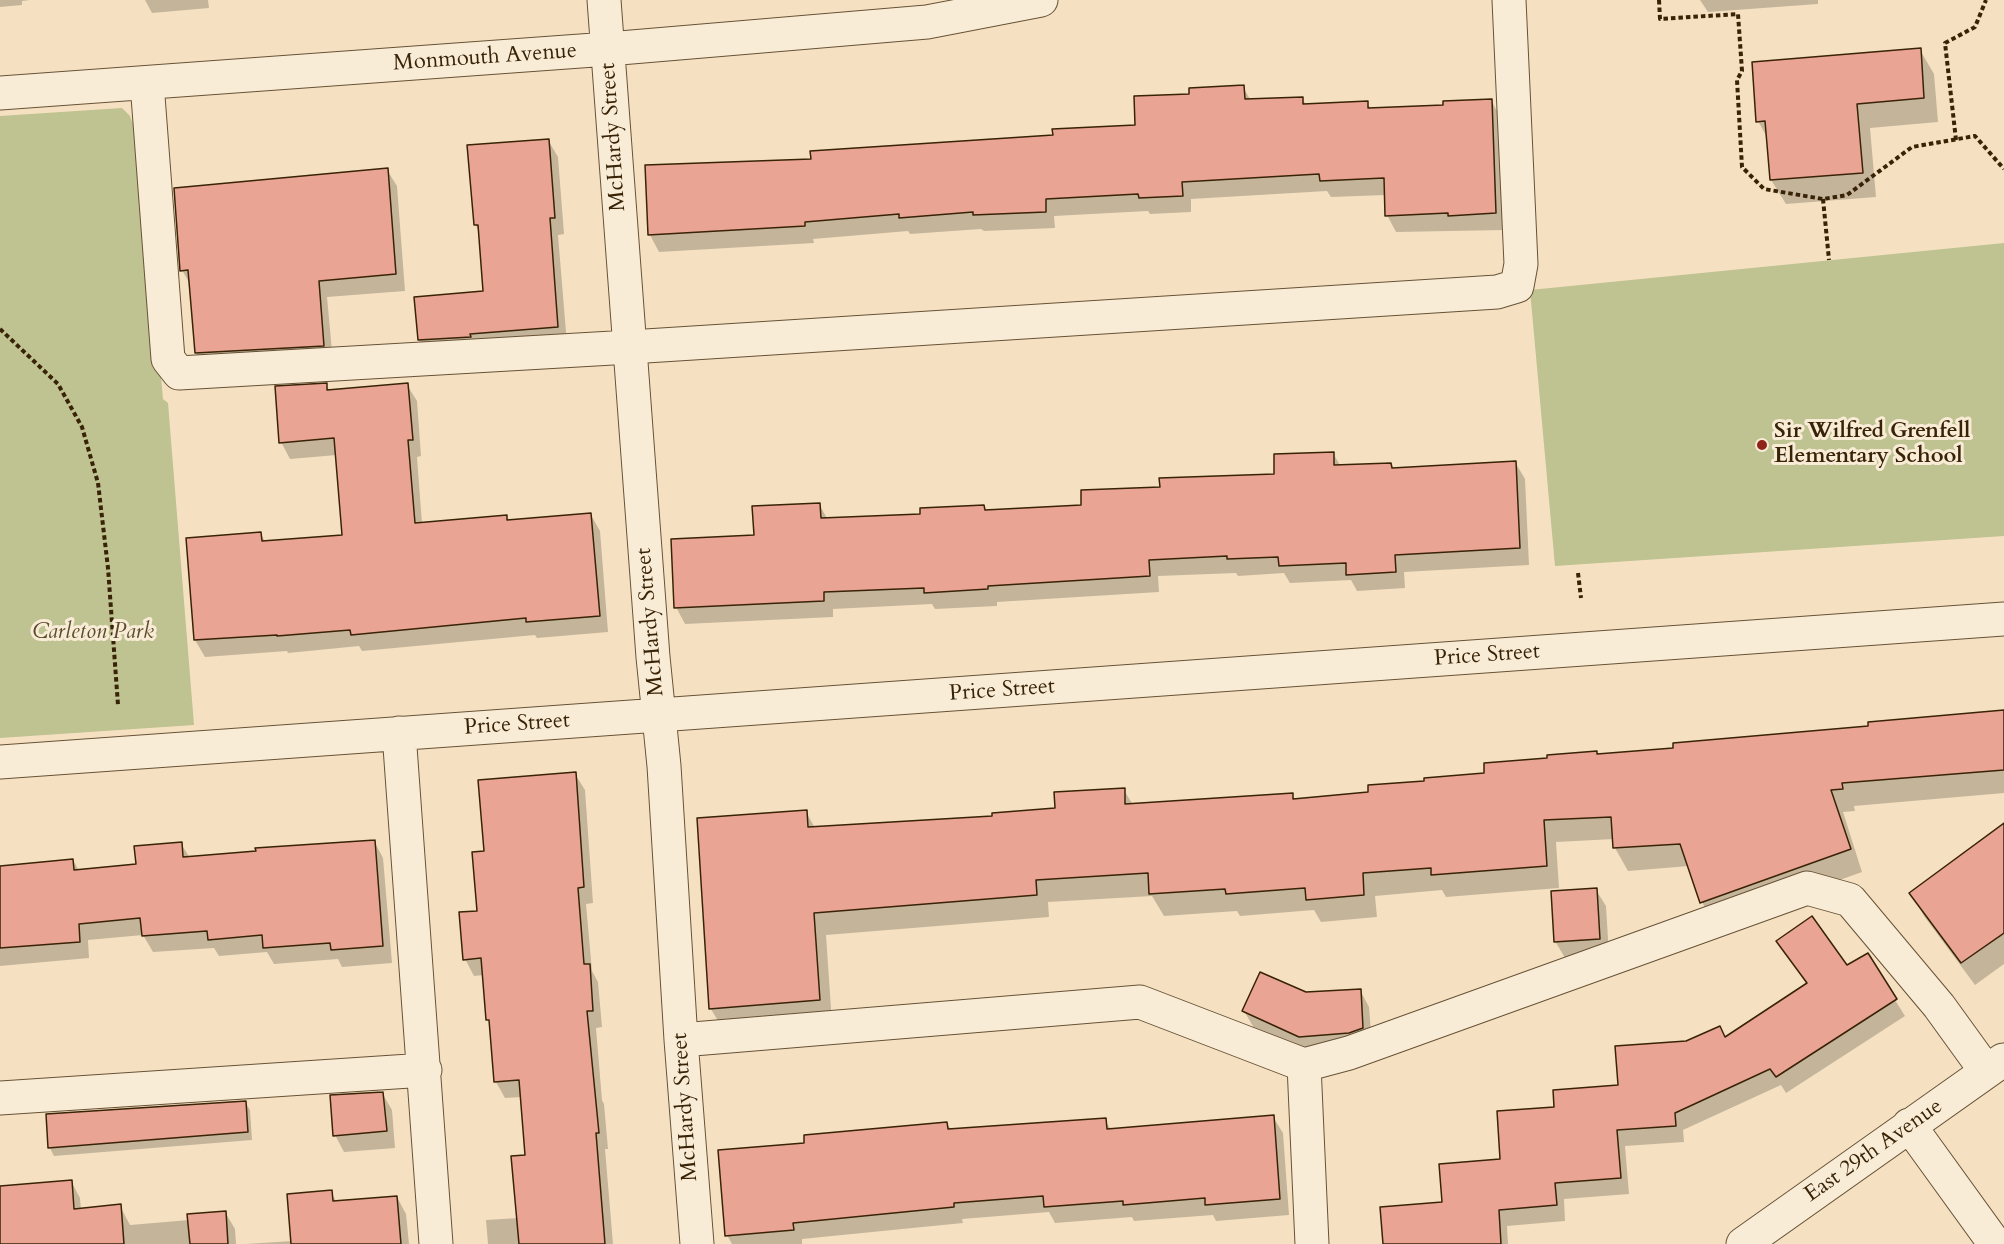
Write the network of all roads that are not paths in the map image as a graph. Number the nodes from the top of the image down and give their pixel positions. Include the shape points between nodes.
1 (604, 0) edge
2 (1041, 0) edge
3 (1509, 0) edge
4 (608, 49) junction
5 (147, 83) junction
6 (0, 93) edge
7 (630, 347) junction
8 (2004, 619) edge
9 (659, 716) junction
10 (399, 733) junction
11 (0, 762) edge
12 (681, 1040) junction
13 (1304, 1065) junction
14 (1995, 1065) edge
15 (425, 1070) junction
16 (0, 1098) edge
17 (1909, 1125) junction
18 (436, 1244) edge
19 (697, 1244) edge
20 (1312, 1244) edge
21 (1743, 1244) edge
22 (1995, 1244) edge

1 - 4 street, McHardy Street
2 - 4 street, Monmouth Avenue via 927,22
3 - 7 street via 1521,264 1517,286 1497,292
4 - 5 street, Monmouth Avenue
4 - 7 street, McHardy Street
5 - 6 street, Monmouth Avenue
5 - 7 street via 168,359 179,373
7 - 9 street, McHardy Street
8 - 9 street, Price Street
9 - 10 street, Price Street
9 - 12 street, McHardy Street
10 - 11 street, Price Street
10 - 15 street
12 - 13 street via 1140,1002
12 - 19 street, McHardy Street
13 - 14 street via 1348,1053 1807,888 1850,900 1939,1006
13 - 20 street
14 - 17 street, East 29th Avenue
15 - 16 street
15 - 18 street
17 - 21 street, East 29th Avenue
17 - 22 street

